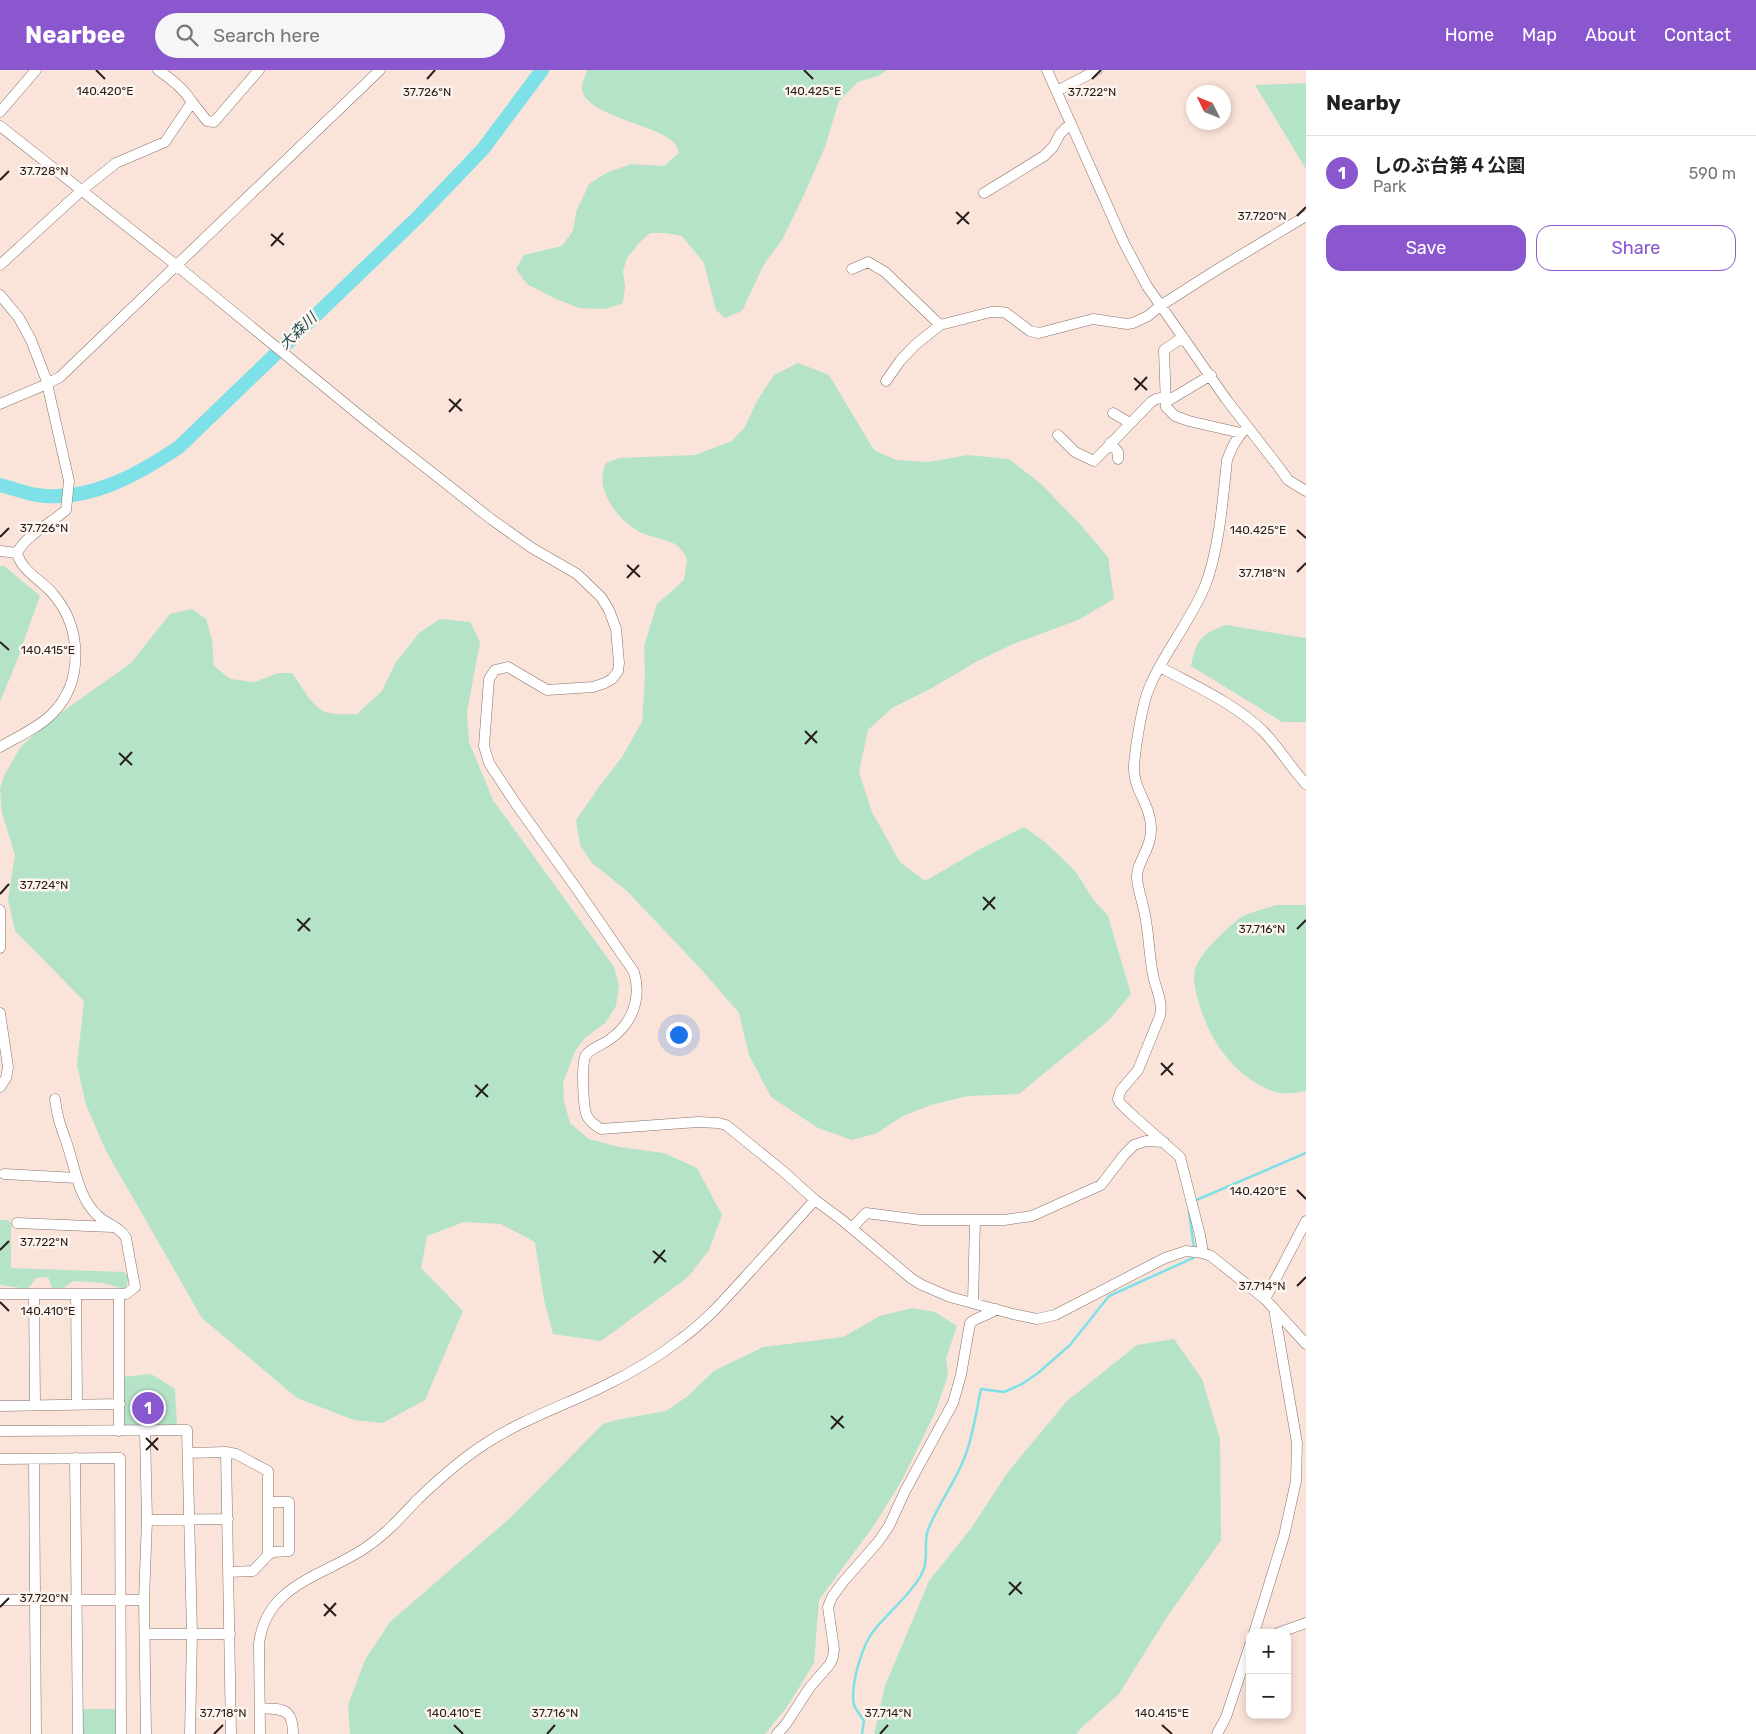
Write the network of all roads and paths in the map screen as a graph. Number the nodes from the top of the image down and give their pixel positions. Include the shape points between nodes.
1 (36, 70) edge
2 (158, 70) edge
3 (259, 70) edge
4 (380, 70) edge
5 (1047, 70) edge
6 (1098, 70) edge
7 (1057, 92) junction
8 (192, 102) junction
9 (0, 112) edge
10 (1070, 123) junction
11 (0, 126) edge
12 (82, 190) junction
13 (984, 193) dead end
14 (1306, 216) edge
15 (0, 265) edge
16 (176, 265) junction
17 (852, 269) dead end
18 (0, 297) edge
19 (1160, 306) junction
20 (940, 325) junction
21 (1183, 337) junction
22 (1211, 375) junction
23 (886, 381) dead end
24 (47, 384) junction
25 (1166, 399) junction
26 (0, 404) edge
27 (1113, 413) dead end
28 (1130, 423) junction
29 (1244, 430) junction
30 (1058, 435) dead end
31 (1110, 443) junction
32 (1118, 458) dead end
33 (1306, 491) edge
34 (0, 551) edge
35 (17, 553) junction
36 (1160, 667) junction
37 (0, 747) edge
38 (1306, 784) edge
39 (0, 910) edge
40 (0, 942) edge
41 (0, 1013) edge
42 (3, 1060) edge
43 (0, 1087) edge
44 (55, 1099) dead end
45 (1164, 1142) junction
46 (4, 1174) dead end
47 (77, 1178) junction
48 (815, 1200) junction
49 (975, 1220) junction
50 (1306, 1221) edge
51 (17, 1223) dead end
52 (112, 1227) junction
53 (852, 1228) junction
54 (1203, 1253) junction
55 (0, 1294) edge
56 (34, 1294) junction
57 (76, 1294) junction
58 (119, 1294) junction
59 (1265, 1298) junction
60 (972, 1302) junction
61 (996, 1309) junction
62 (1274, 1309) junction
63 (1306, 1344) edge
64 (77, 1404) junction
65 (120, 1404) junction
66 (34, 1405) junction
67 (0, 1406) edge
68 (119, 1430) junction
69 (0, 1431) edge
70 (145, 1431) junction
71 (226, 1452) junction
72 (188, 1453) junction
73 (75, 1458) junction
74 (0, 1459) edge
75 (34, 1459) junction
76 (268, 1502) junction
77 (228, 1519) junction
78 (147, 1520) junction
79 (188, 1520) junction
80 (268, 1555) junction
81 (229, 1572) junction
82 (0, 1600) edge
83 (35, 1600) junction
84 (76, 1600) junction
85 (121, 1600) junction
86 (144, 1600) junction
87 (1306, 1623) edge
88 (1255, 1629) edge
89 (1289, 1629) edge
90 (145, 1634) junction
91 (192, 1634) junction
92 (230, 1634) junction
93 (1246, 1657) edge
94 (260, 1708) junction
95 (36, 1734) edge
96 (78, 1734) edge
97 (121, 1734) edge
98 (146, 1734) edge
99 (190, 1734) edge
100 (231, 1734) edge
101 (260, 1734) edge
102 (293, 1734) edge
103 (777, 1734) edge
104 (1217, 1734) edge

1 - 9 street
2 - 8 street via 179,85
3 - 8 street via 214,122 207,121
4 - 16 street
5 - 7 street
6 - 7 street
7 - 10 street
8 - 12 street via 164,142 116,163
10 - 13 street via 1044,156
10 - 19 street via 1135,266
11 - 12 street
12 - 15 street
12 - 16 street
14 - 19 street
16 - 24 street via 60,377
16 - 48 street via 491,519 577,574 601,597 614,620 619,663 612,679 593,687 548,690 508,667 501,667 489,679 484,727 484,746 489,763 628,962 637,982 635,1006 629,1019 584,1059 587,1116 601,1129 698,1122 726,1125
17 - 20 street via 868,262 886,272
18 - 24 street via 19,318 31,340
19 - 20 street via 1133,323 1093,319 1039,333 1030,331 1006,312 991,312
19 - 21 street
20 - 23 street via 915,345
21 - 22 street
21 - 25 street via 1164,350
22 - 25 street
22 - 29 street
24 - 26 street
24 - 35 street via 69,481 68,503 66,510 26,540
25 - 28 street via 1151,402
25 - 29 street via 1166,407 1175,416
27 - 28 street
28 - 31 street
29 - 33 street via 1288,480
29 - 36 street via 1227,460 1218,531 1206,584
30 - 31 street via 1075,452 1094,461
31 - 32 street via 1118,452
34 - 35 street
35 - 37 street via 19,561 49,589 64,609 75,641 74,675 58,706 42,722
36 - 38 street via 1241,712 1262,731
36 - 45 street via 1146,696 1134,771 1137,789 1149,811 1152,828 1150,844 1137,879 1161,1007 1138,1070 1118,1099
39 - 40 street
41 - 42 street
42 - 43 street via 8,1067
44 - 47 street via 56,1116
45 - 49 street via 1146,1141 1134,1145 1101,1185 1038,1214 1004,1220
45 - 54 street via 1180,1157
46 - 47 street
47 - 52 street via 96,1215
48 - 53 street
48 - 94 street via 719,1306 680,1341 605,1386 531,1418 488,1441 449,1470 372,1544 281,1597 269,1611 260,1632
49 - 53 street via 921,1220 866,1213
49 - 60 street
50 - 59 street
51 - 52 street
52 - 58 street via 123,1232 126,1238 135,1287 130,1292
53 - 60 street via 922,1285
54 - 59 street
54 - 61 street via 1186,1251 1165,1258 1045,1318
55 - 56 street
56 - 57 street
56 - 66 street
57 - 58 street
57 - 64 street
58 - 65 street
59 - 62 street
60 - 61 street
61 - 103 street via 970,1324 957,1391 947,1415 889,1526 832,1596 828,1607 834,1649 830,1664
62 - 63 street
62 - 88 street via 1297,1443 1296,1481 1284,1536
64 - 65 street
64 - 66 street
65 - 68 street
66 - 67 street
68 - 69 street
68 - 70 street
70 - 72 street via 188,1430
70 - 78 street
71 - 72 street
71 - 76 street via 268,1471
71 - 77 street
72 - 79 street
73 - 75 street
73 - 84 street
73 - 85 street via 120,1458
74 - 75 street
75 - 83 street
76 - 80 street
76 - 80 street via 289,1502 289,1551
77 - 79 street
77 - 81 street
78 - 79 street
78 - 86 street
79 - 91 street
80 - 81 street via 253,1571
81 - 92 street
82 - 83 street
83 - 84 street
83 - 95 street
84 - 85 street
84 - 96 street
85 - 86 street
85 - 97 street
86 - 90 street
87 - 89 street
90 - 91 street
90 - 98 street
91 - 92 street
91 - 99 street
92 - 100 street
93 - 104 street
94 - 101 street
94 - 102 street via 287,1712

